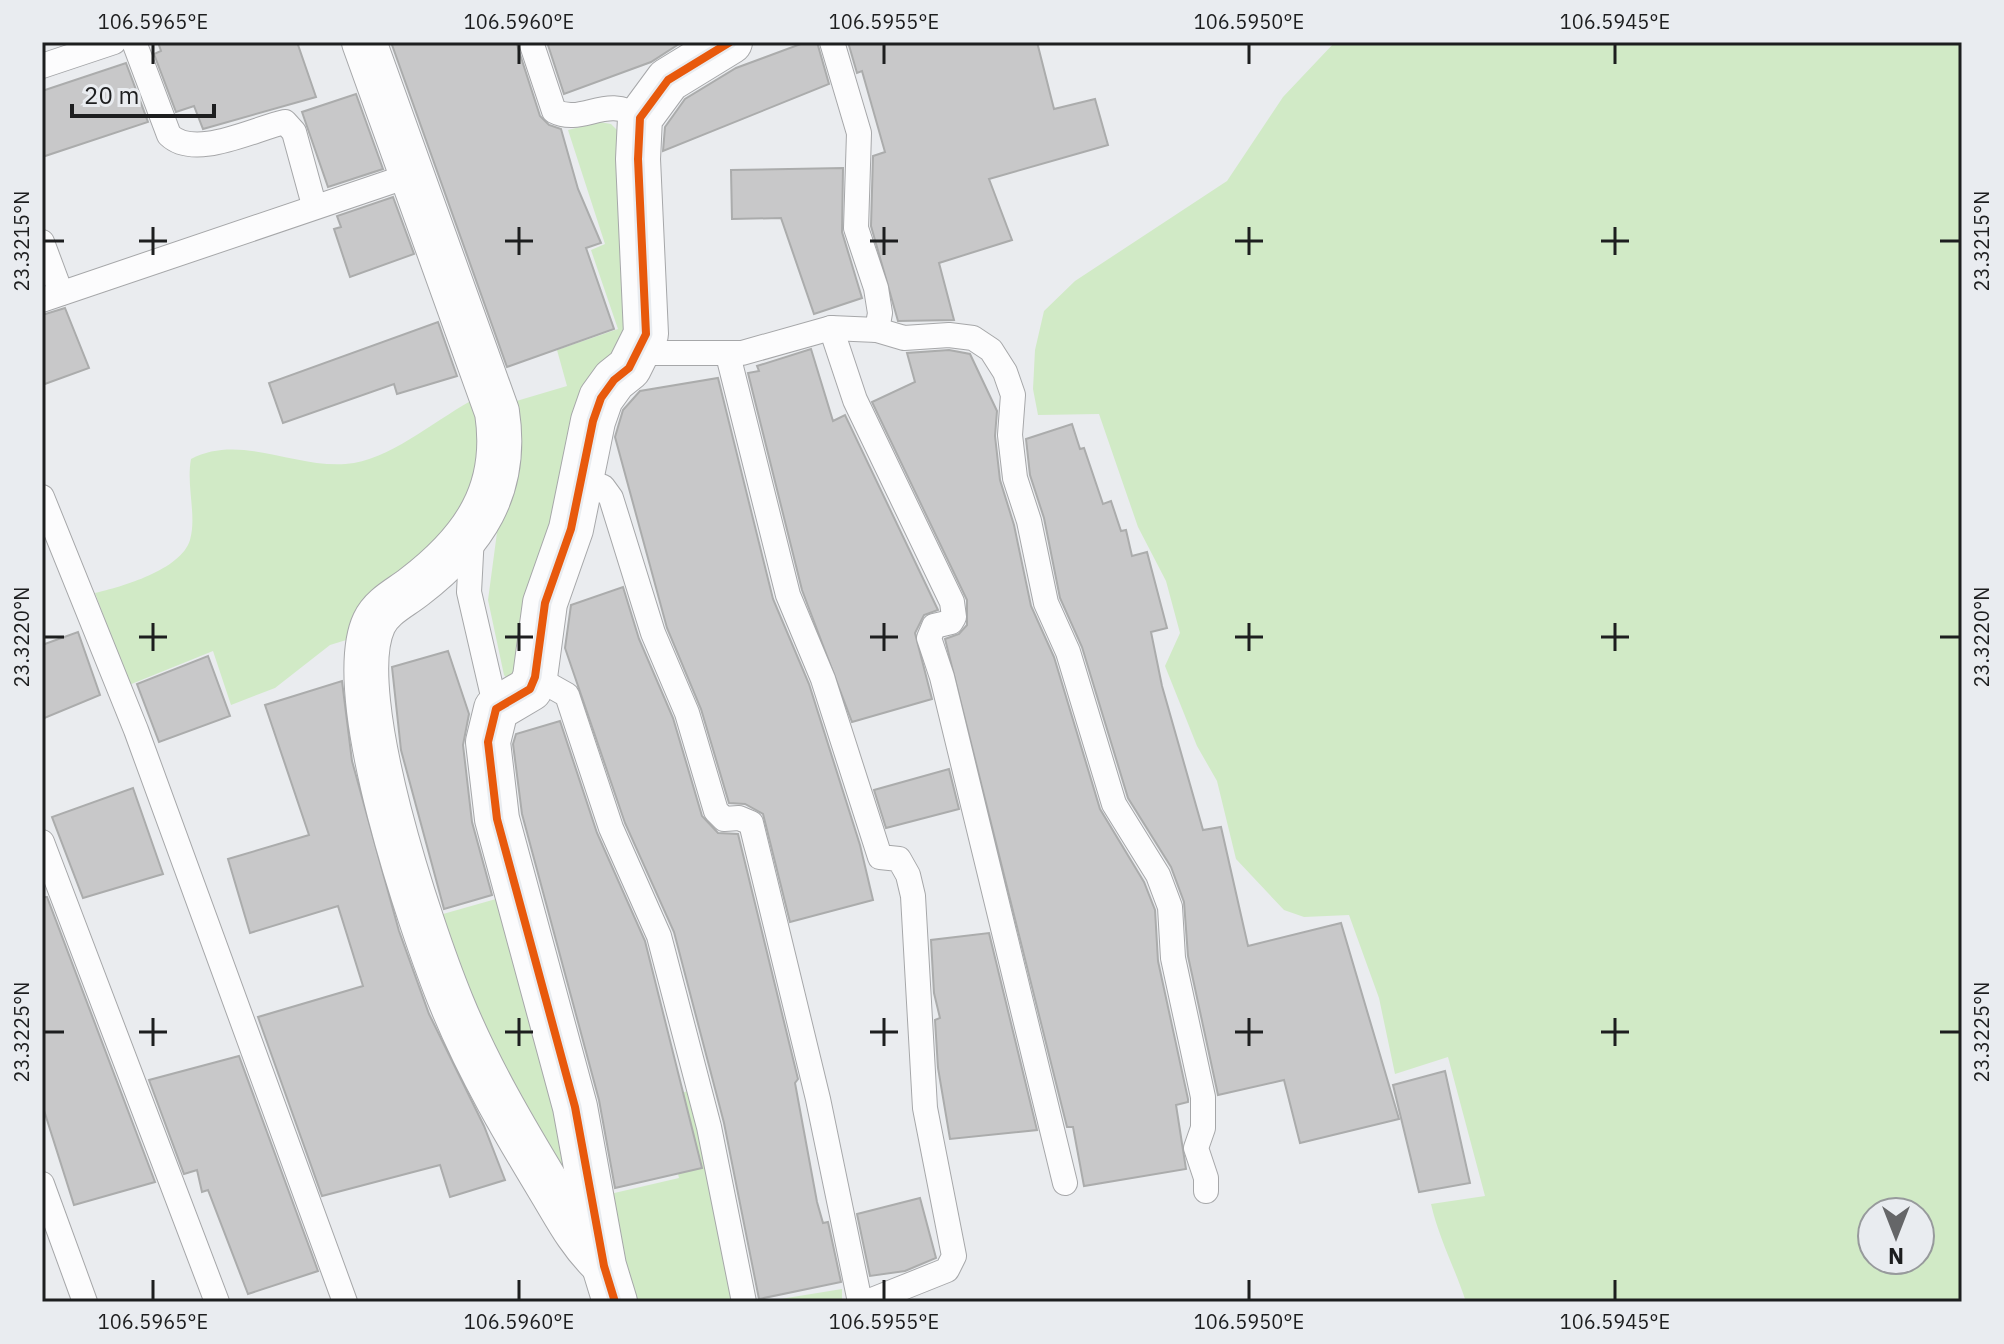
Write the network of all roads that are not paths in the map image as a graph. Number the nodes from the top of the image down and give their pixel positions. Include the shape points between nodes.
1 (114, 42) edge
2 (134, 42) edge
3 (364, 42) edge
4 (531, 42) edge
5 (832, 42) edge
6 (715, 46) edge
7 (42, 66) edge
8 (640, 118) junction
9 (411, 175) junction
10 (314, 205) junction
11 (42, 242) edge
12 (52, 297) edge
13 (831, 328) junction
14 (877, 330) junction
15 (639, 353) junction
16 (728, 355) junction
17 (582, 479) junction
18 (42, 497) edge
19 (472, 533) junction
20 (535, 677) junction
21 (496, 709) junction
22 (42, 842) edge
23 (1065, 1183) dead end
24 (42, 1184) edge
25 (1206, 1191) dead end
26 (610, 1284) edge
27 (85, 1302) edge
28 (217, 1302) edge
29 (345, 1302) edge
30 (744, 1302) edge
31 (860, 1302) edge
32 (867, 1302) edge

1 - 7 lane
2 - 10 lane via 169,135 200,146 285,122 294,132
3 - 9 street
4 - 8 lane via 554,111 564,116 614,106
5 - 14 lane via 859,133 856,228 876,288
6 - 8 street via 668,80
8 - 15 street via 646,334
9 - 10 lane
9 - 19 street via 497,412 495,482
10 - 12 lane
11 - 12 lane
13 - 14 lane
13 - 16 lane
13 - 23 lane via 855,400 952,602 954,617 929,630 931,645
14 - 25 lane via 904,338 973,338 991,350 1005,372 1013,395 1015,478 1040,585 1068,652 1114,804 1158,875 1170,907 1173,958 1203,1097 1203,1128 1196,1148
15 - 16 lane
15 - 17 street via 601,398
16 - 32 lane via 788,595 823,679 880,857 899,859 913,896 925,1108 954,1256 947,1270
17 - 20 street via 545,603
17 - 31 lane via 603,487 611,498 716,811 724,819 751,823
18 - 29 lane via 136,730
19 - 21 lane via 469,592
19 - 26 street via 374,622 367,646 367,681 377,762 453,1006 514,1130
20 - 21 street via 530,689
20 - 30 lane via 567,695 611,828 659,936 709,1127
21 - 26 street via 488,742 497,819 575,1107
22 - 28 lane
24 - 27 lane

